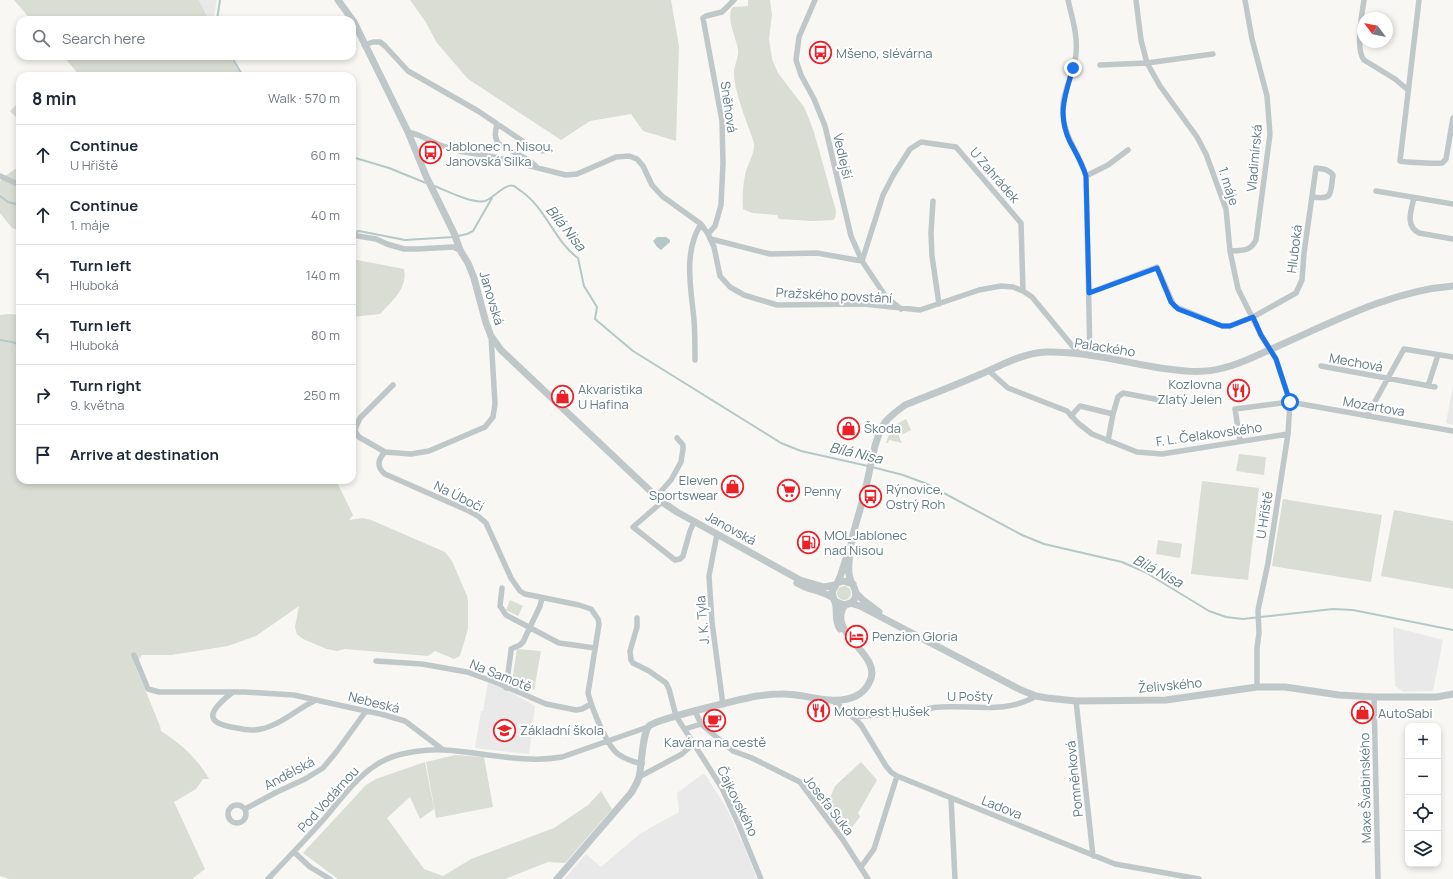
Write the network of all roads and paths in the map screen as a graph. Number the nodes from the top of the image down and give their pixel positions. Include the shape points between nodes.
1 (338, 0) edge
2 (734, 0) edge
3 (815, 0) edge
4 (1068, 0) edge
5 (1136, 0) edge
6 (1245, 0) edge
7 (1364, 0) edge
8 (1419, 0) edge
9 (350, 16) edge
10 (356, 27) edge
11 (364, 45) junction
12 (1213, 54) dead end
13 (1147, 63) junction
14 (1100, 65) dead end
15 (1408, 90) junction
16 (1453, 118) edge
17 (497, 124) junction
18 (408, 132) junction
19 (1128, 150) dead end
20 (543, 151) dead end
21 (539, 169) junction
22 (0, 176) edge
23 (1086, 176) junction
24 (16, 183) edge
25 (1376, 191) dead end
26 (1313, 197) junction
27 (1414, 198) junction
28 (933, 201) dead end
29 (1453, 204) edge
30 (701, 224) junction
31 (708, 234) junction
32 (356, 236) edge
33 (711, 239) junction
34 (1453, 239) edge
35 (459, 247) junction
36 (1230, 251) junction
37 (862, 261) junction
38 (1453, 286) edge
39 (1023, 291) junction
40 (1089, 293) junction
41 (939, 304) junction
42 (901, 309) junction
43 (1253, 317) junction
44 (491, 336) junction
45 (1270, 350) junction
46 (1079, 354) junction
47 (1438, 355) junction
48 (1090, 356) junction
49 (1453, 357) edge
50 (695, 360) dead end
51 (1321, 366) dead end
52 (989, 371) junction
53 (1387, 378) junction
54 (393, 385) dead end
55 (1428, 386) junction
56 (1435, 387) dead end
57 (1165, 401) dead end
58 (1290, 402) junction
59 (1113, 414) junction
60 (1071, 416) junction
61 (1367, 416) junction
62 (356, 427) edge
63 (1453, 431) edge
64 (356, 433) edge
65 (1288, 434) junction
66 (677, 438) dead end
67 (1108, 441) junction
68 (1240, 442) junction
69 (385, 452) junction
70 (656, 497) junction
71 (662, 502) junction
72 (694, 522) junction
73 (717, 534) junction
74 (850, 548) junction
75 (776, 567) junction
76 (836, 584) junction
77 (853, 584) junction
78 (502, 588) dead end
79 (856, 593) junction
80 (542, 598) junction
81 (834, 599) junction
82 (849, 604) junction
83 (637, 618) dead end
84 (530, 628) junction
85 (904, 629) junction
86 (850, 638) junction
87 (595, 648) junction
88 (134, 655) dead end
89 (376, 661) dead end
90 (1257, 687) junction
91 (506, 688) junction
92 (234, 692) junction
93 (1453, 694) edge
94 (1036, 696) junction
95 (1374, 697) junction
96 (316, 700) junction
97 (832, 700) junction
98 (1076, 701) junction
99 (591, 704) junction
100 (723, 705) junction
101 (366, 711) junction
102 (695, 711) junction
103 (676, 716) junction
104 (854, 718) junction
105 (701, 724) junction
106 (648, 727) junction
107 (685, 730) junction
108 (608, 742) junction
109 (693, 744) junction
110 (442, 749) junction
111 (642, 764) junction
112 (897, 776) junction
113 (639, 777) junction
114 (951, 798) junction
115 (245, 809) dead end
116 (294, 852) junction
117 (1093, 856) junction
118 (861, 867) junction
119 (268, 879) edge
120 (330, 879) edge
121 (557, 879) edge
122 (761, 879) edge
123 (868, 879) edge
124 (955, 879) edge
125 (1199, 879) edge
126 (1378, 879) edge

1 - 9 street, Janovská
2 - 31 street, Sněhová via 722,12 703,18 722,121 723,156 721,205 715,226
3 - 37 street, Vedlejší via 799,37 796,60 825,126 851,236
4 - 23 street via 1077,36 1076,54 1062,114 1065,129 1083,164
5 - 13 street, 1. máje
6 - 36 street, Vladimírská via 1252,40 1267,96 1270,134 1254,246 1247,250
7 - 15 street via 1359,42 1361,56
8 - 15 street
10 - 11 street, Janovská
11 - 17 street via 380,42 408,71
11 - 18 street, Janovská
12 - 13 street
13 - 14 street
13 - 36 street, 1. máje via 1206,154 1226,209
15 - 16 street via 1400,161 1443,163
17 - 20 street via 527,144
17 - 21 street, Pražského povstání via 495,133 499,144 530,161
18 - 21 street, Pražského povstání via 459,151
18 - 35 street, Janovská
19 - 23 street via 1108,165
21 - 30 street, Pražského povstání via 566,175 577,174 616,157 629,156 644,166 652,185 662,196
22 - 24 street
23 - 40 street
25 - 27 street
26 - 26 street, Hluboká via 1324,199 1330,193 1333,175 1330,171 1316,168
26 - 43 street, Hluboká via 1302,280 1296,293
27 - 29 street
27 - 34 street via 1410,222 1415,231
28 - 41 street via 930,233
30 - 31 street, Pražského povstání
30 - 50 street via 692,245 690,258
31 - 33 street, Pražského povstání
32 - 35 street via 376,239 397,248
33 - 37 street via 770,254 817,254
33 - 42 street, Pražského povstání via 720,276 730,287 744,295 777,305 864,304
35 - 44 street, Janovská via 474,278
36 - 43 street, 1. máje via 1238,289
37 - 39 street, U Zahrádek via 883,195 910,149 921,142 956,147 1021,223
37 - 42 street, Vedlejší via 886,297
38 - 45 street, Palackého via 1394,297
39 - 41 street, Pražského povstání via 1001,286 979,290
39 - 46 street, Pražského povstání via 1042,308
40 - 43 street, Hluboká via 1157,268 1171,302 1178,309 1222,326 1230,326
40 - 48 street
41 - 42 street, Pražského povstání via 920,310
43 - 45 street, 1. máje
44 - 69 street via 495,404 490,422 485,427 429,452
44 - 70 street, Janovská via 501,350
45 - 48 street, Palackého via 1230,367 1193,372
45 - 58 street, U Hřiště via 1276,359
46 - 48 street, Palackého
46 - 52 street, Palackého via 1033,353
47 - 49 street, Mechová
47 - 53 street, Mechová via 1404,349
47 - 55 street
51 - 53 street, Mechová
52 - 60 street, F. L. Čelakovského via 1008,388 1067,411
52 - 74 street, Palackého via 905,405 888,418 879,431
53 - 55 street, Mechová
53 - 61 street, Mechová
54 - 62 street via 360,418
55 - 56 street, Mechová
57 - 59 street via 1123,393 1118,398
58 - 61 street, Mozartova
58 - 65 street, U Hřiště
58 - 68 street, Mozartova via 1235,409
59 - 60 street via 1080,406
59 - 67 street
60 - 67 street, F. L. Čelakovského via 1092,434
61 - 63 street, Mozartova
64 - 69 street via 359,438
65 - 68 street, F. L. Čelakovského
65 - 90 street, U Hřiště via 1258,610
66 - 70 street via 683,449 681,462 671,480
67 - 68 street, F. L. Čelakovského via 1138,452 1162,454
69 - 80 street, Na Úbočí via 379,458 381,471 478,516 486,523 511,578 520,591
70 - 71 street, Janovská
71 - 72 street, Janovská
71 - 72 street via 633,527 675,560 683,556
72 - 73 street, Janovská
73 - 75 street, Janovská
73 - 100 street, J. K. Tyla via 709,576
74 - 76 street, Palackého
74 - 77 street, Palackého via 849,572
75 - 76 street, Janovská via 809,584 824,588
75 - 81 street, Janovská via 803,586
76 - 77 street via 843,581
76 - 81 street via 832,592
77 - 79 street
78 - 84 street via 500,606 503,611
79 - 82 street
79 - 85 street, Želivského
80 - 84 street
80 - 87 street, Na Úbočí via 591,609 599,624
81 - 82 street via 841,604
81 - 86 street via 839,627
82 - 85 street, Želivského via 856,604
82 - 86 street via 843,608 841,619
83 - 103 street, Čajkovského via 630,651 631,660 666,683
84 - 87 street via 559,643
84 - 91 street via 522,644 510,651
85 - 94 street, Želivského
86 - 97 street via 869,662 870,681 858,695
87 - 99 street, Na Úbočí via 588,693
88 - 92 street, Nebeská via 148,689 159,692
89 - 91 street, Na Samotě via 422,664 467,672
90 - 95 street, Želivského via 1285,687 1339,696
90 - 98 street, Želivského via 1166,700
91 - 99 street, Na Samotě via 546,704 576,710
92 - 96 street, Nebeská
92 - 96 street via 215,708 214,720 225,727 250,730 263,729 279,722
93 - 95 street, Želivského via 1437,697
94 - 98 street, Želivského
94 - 104 street, U Pošty via 1015,705 985,708 939,706 909,713
95 - 126 street, Maxe Švabinského
96 - 101 street, Nebeská
97 - 100 street via 783,694 757,696
97 - 104 street, Ladova
98 - 117 street, Pomněnková
99 - 108 street, Na Úbočí
100 - 102 street
101 - 110 street, Nebeská via 406,721
101 - 115 street, Andělská via 323,768
102 - 103 street
102 - 105 street, Josefa Suka
103 - 106 street via 655,722
103 - 107 street, Čajkovského
104 - 112 street, Ladova via 886,766
105 - 107 street
105 - 118 street, Josefa Suka via 733,750 800,782
106 - 108 street, Pod Vodárnou
106 - 111 street
107 - 109 street, Čajkovského
108 - 110 street, Pod Vodárnou via 562,758 541,760
108 - 111 street via 619,755
109 - 113 street via 682,754
109 - 122 street, Čajkovského via 722,788
110 - 116 street, Pod Vodárnou via 387,759 361,776
111 - 113 street
112 - 114 street, Ladova
112 - 118 street via 874,849
113 - 121 street via 625,801
114 - 117 street, Ladova
114 - 124 street
116 - 119 street, Pod Vodárnou
116 - 120 street via 310,867
117 - 125 street, Ladova via 1115,864
118 - 123 street, Josefa Suka

